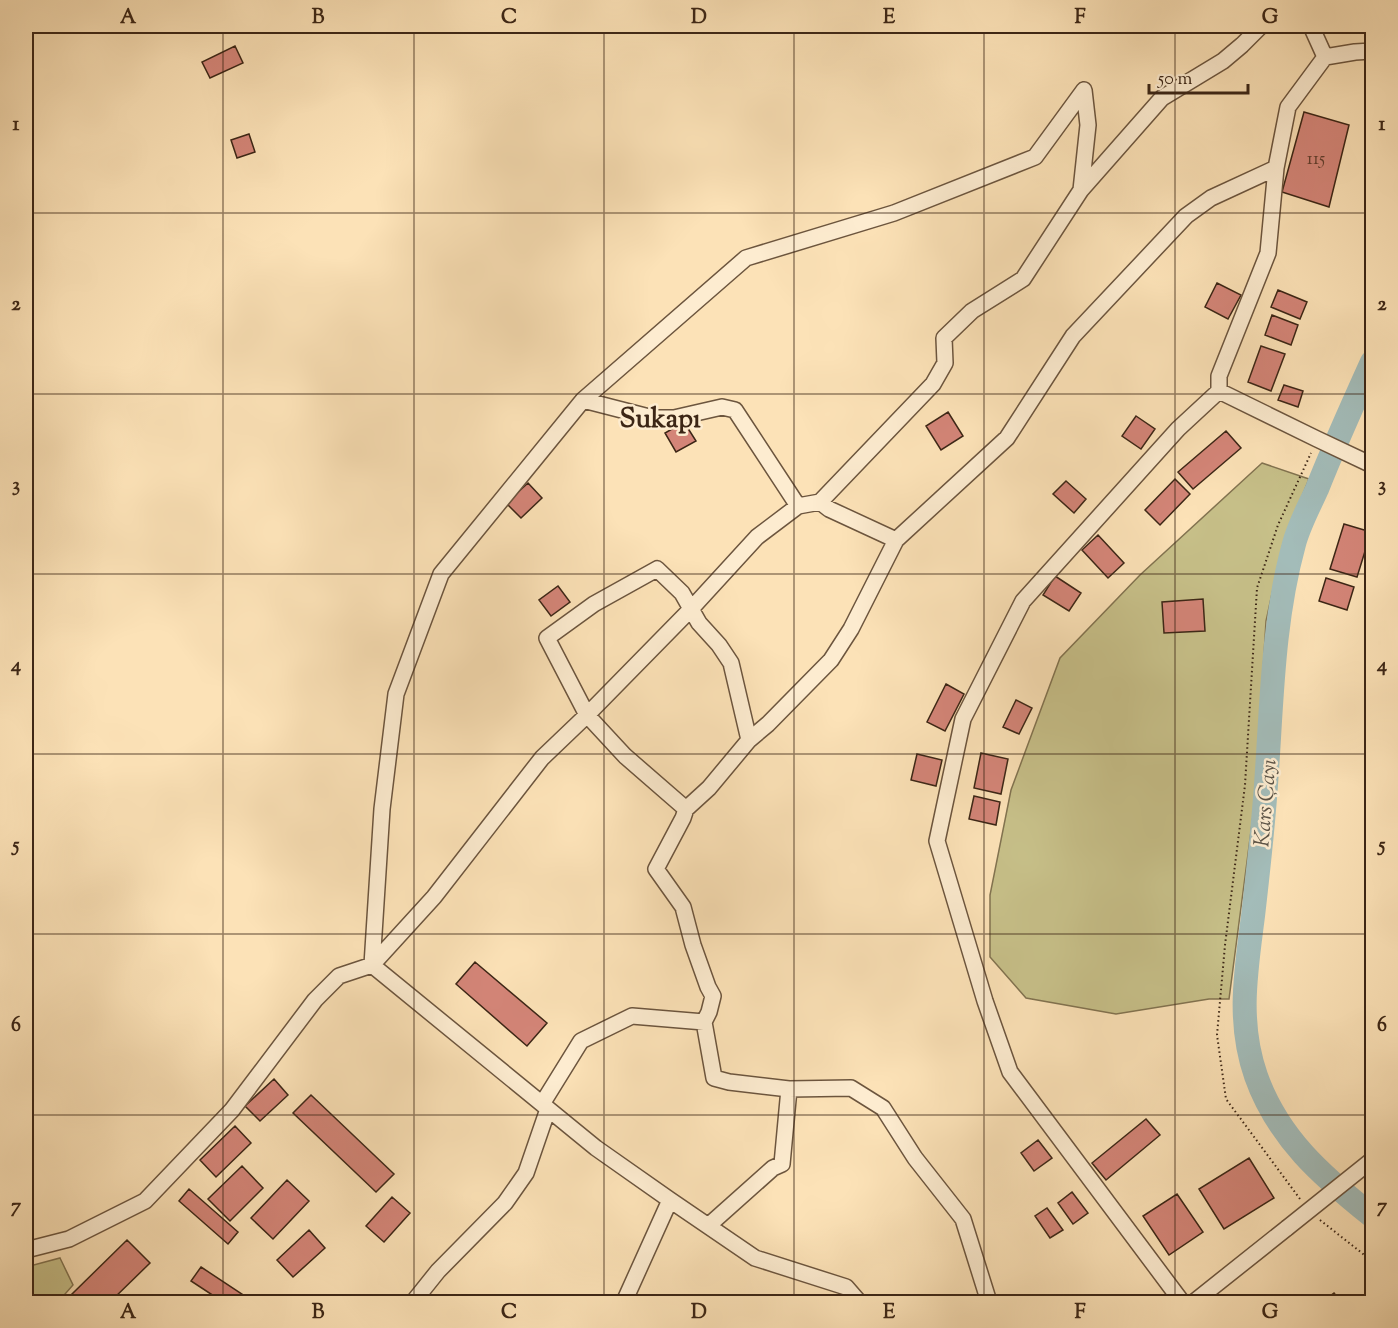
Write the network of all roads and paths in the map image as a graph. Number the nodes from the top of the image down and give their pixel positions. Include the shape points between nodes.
1 (1261, 26) edge
2 (1311, 26) edge
3 (1372, 51) edge
4 (1325, 57) junction
5 (1276, 168) junction
6 (1081, 190) junction
7 (1219, 391) junction
8 (583, 400) junction
9 (1317, 439) junction
10 (1372, 465) edge
11 (820, 502) junction
12 (798, 506) junction
13 (896, 540) junction
14 (691, 609) junction
15 (587, 715) junction
16 (749, 740) junction
17 (686, 808) junction
18 (372, 964) junction
19 (704, 1022) junction
20 (789, 1089) junction
21 (545, 1107) junction
22 (1372, 1160) edge
23 (670, 1200) junction
24 (1305, 1205) dead end
25 (1320, 1221) dead end
26 (708, 1226) junction
27 (26, 1250) edge
28 (1372, 1261) edge
29 (415, 1302) edge
30 (624, 1302) edge
31 (859, 1302) edge
32 (989, 1302) edge
33 (1182, 1302) edge
34 (1194, 1302) edge

1 - 6 street via 1224,61 1162,98
2 - 4 street
3 - 4 street
4 - 5 street via 1288,107
5 - 7 street via 1269,253 1219,376
5 - 13 street via 1211,198 1186,216 1073,336 1007,438
6 - 8 street via 1089,125 1084,90 1035,157 894,213 746,258
6 - 11 street via 1023,279 972,311 944,338 945,363 933,384
7 - 9 street
7 - 33 street via 1178,429 1023,601 963,719 937,841 1010,1072
8 - 12 street via 653,418 674,418 722,407 735,410
8 - 18 street via 441,574 396,694 382,808
9 - 10 street
9 - 24 path via 1278,525 1257,588 1245,785 1217,1035 1226,1099
11 - 12 street
11 - 13 street
12 - 14 street via 757,537
13 - 16 street via 831,660
14 - 15 street
14 - 15 street via 682,593 657,569 594,604 547,638
14 - 16 street via 731,663
15 - 17 street via 625,756
15 - 18 street via 542,758 434,897
16 - 17 street via 709,788
17 - 19 street via 656,869 683,907 713,996
18 - 21 street
18 - 27 street via 339,976 315,1000 232,1110 145,1201 69,1239
19 - 20 street via 714,1078
19 - 21 street via 632,1016 581,1041
20 - 26 street via 782,1164
20 - 32 street via 851,1088 883,1108 915,1158 963,1219
21 - 23 street
21 - 29 street via 526,1173 506,1203 438,1270
22 - 34 street, bridge
23 - 26 street
23 - 30 street
25 - 28 path
26 - 31 street via 755,1258 846,1287

